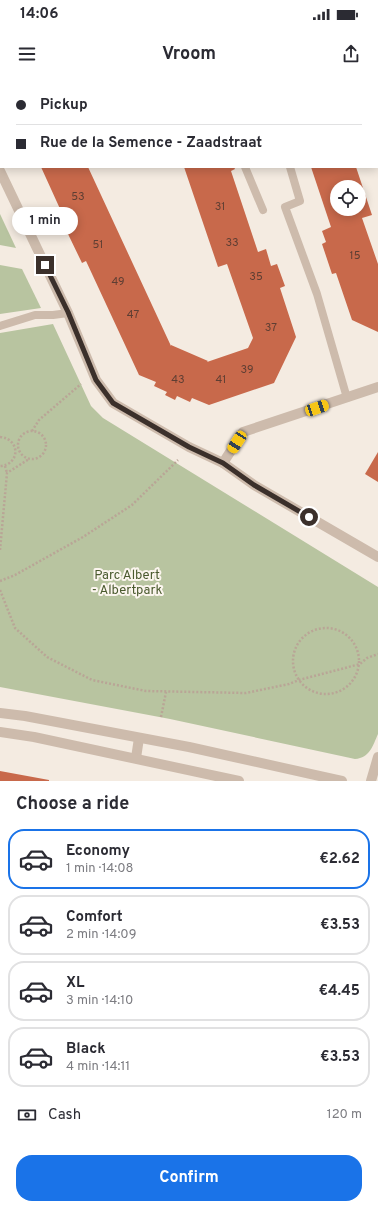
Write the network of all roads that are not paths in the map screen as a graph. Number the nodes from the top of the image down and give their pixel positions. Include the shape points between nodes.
1 (245, 168) edge
2 (290, 168) edge
3 (0, 171) edge
4 (263, 210) dead end
5 (68, 312) junction
6 (0, 326) edge
7 (378, 387) edge
8 (347, 398) junction
9 (223, 463) junction
10 (378, 557) edge
11 (0, 713) edge
12 (0, 732) edge
13 (139, 738) junction
14 (136, 758) junction
15 (378, 758) edge
16 (239, 781) edge
17 (342, 781) edge
18 (371, 781) edge

1 - 4 lane
2 - 8 lane via 300,200 285,207 317,294
3 - 5 street
5 - 6 lane via 35,315
5 - 9 street via 96,380 113,403 189,447
7 - 8 street
8 - 9 street via 243,432
9 - 10 street via 254,485
11 - 13 street
12 - 14 street
13 - 14 street
13 - 17 street
14 - 16 street
15 - 18 street

